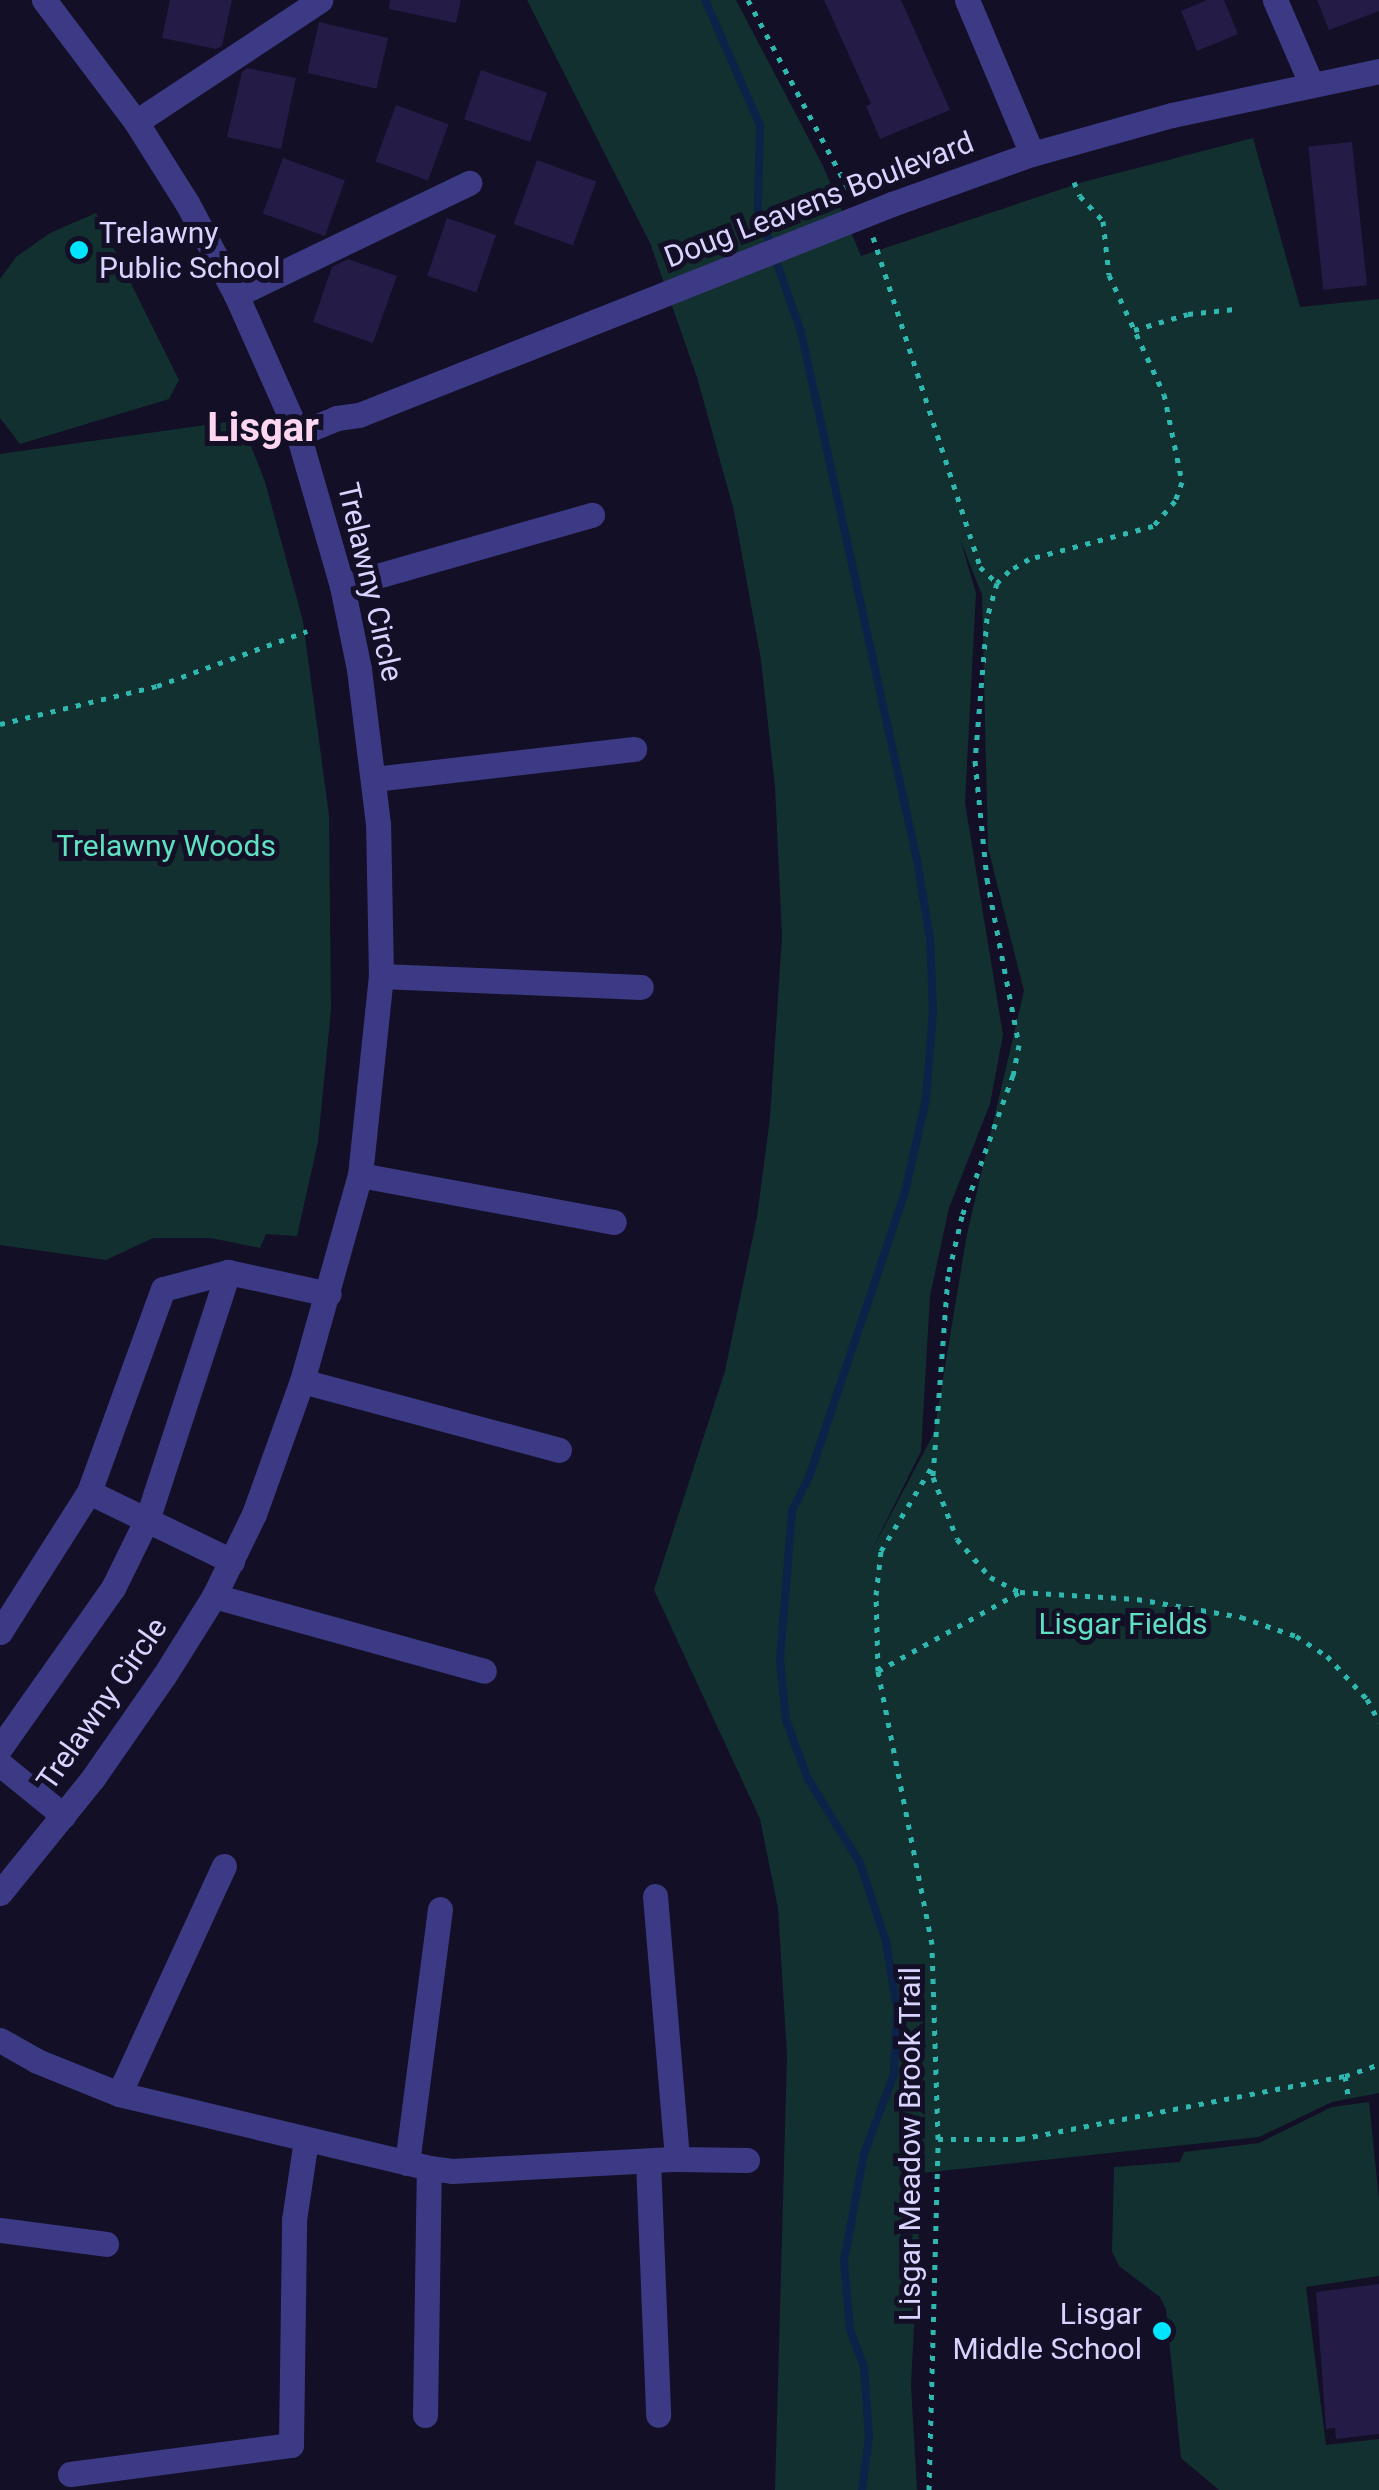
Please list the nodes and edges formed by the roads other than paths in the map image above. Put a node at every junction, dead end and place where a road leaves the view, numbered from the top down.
1 (44, 0) edge
2 (320, 0) edge
3 (967, 0) edge
4 (1275, 0) edge
5 (1379, 71) edge
6 (1311, 83) junction
7 (136, 122) junction
8 (1032, 154) junction
9 (468, 182) dead end
10 (236, 295) junction
11 (298, 434) junction
12 (592, 515) dead end
13 (342, 586) junction
14 (634, 749) dead end
15 (374, 779) junction
16 (381, 976) junction
17 (641, 988) dead end
18 (360, 1174) junction
19 (614, 1222) dead end
20 (228, 1272) junction
21 (329, 1294) junction
22 (302, 1381) junction
23 (560, 1450) dead end
24 (90, 1492) junction
25 (148, 1516) junction
26 (232, 1562) junction
27 (214, 1596) junction
28 (0, 1632) edge
29 (484, 1671) dead end
30 (0, 1748) edge
31 (0, 1764) edge
32 (64, 1816) junction
33 (224, 1866) dead end
34 (0, 1892) edge
35 (654, 1896) dead end
36 (440, 1909) dead end
37 (0, 2040) edge
38 (119, 2094) junction
39 (306, 2140) junction
40 (678, 2159) junction
41 (747, 2160) dead end
42 (648, 2161) junction
43 (418, 2166) junction
44 (0, 2230) edge
45 (106, 2244) dead end
46 (425, 2414) dead end
47 (658, 2415) dead end
48 (70, 2474) dead end

1 - 7 street, Trelawny Circle
2 - 7 street
3 - 8 street
4 - 6 street
5 - 6 street, Doug Leavens Boulevard
6 - 8 street, Doug Leavens Boulevard
7 - 10 street, Trelawny Circle
8 - 11 street, Doug Leavens Boulevard
9 - 10 street
10 - 11 street, Trelawny Circle
11 - 13 street, Trelawny Circle
12 - 13 street
13 - 15 street, Trelawny Circle
14 - 15 street
15 - 16 street, Trelawny Circle
16 - 17 street
16 - 18 street, Trelawny Circle
18 - 19 street
18 - 21 street, Trelawny Circle
20 - 21 street
20 - 24 street
20 - 25 street
21 - 22 street, Trelawny Circle
22 - 23 street
22 - 26 street, Trelawny Circle
24 - 25 street
24 - 28 street
25 - 26 street
25 - 30 street
26 - 27 street, Trelawny Circle
27 - 29 street
27 - 32 street, Trelawny Circle
31 - 32 street
32 - 34 street, Trelawny Circle
33 - 38 street
35 - 40 street
36 - 43 street
37 - 38 street
38 - 39 street
39 - 43 street
39 - 48 street
40 - 41 street
40 - 42 street
42 - 43 street
42 - 47 street
43 - 46 street
44 - 45 street

